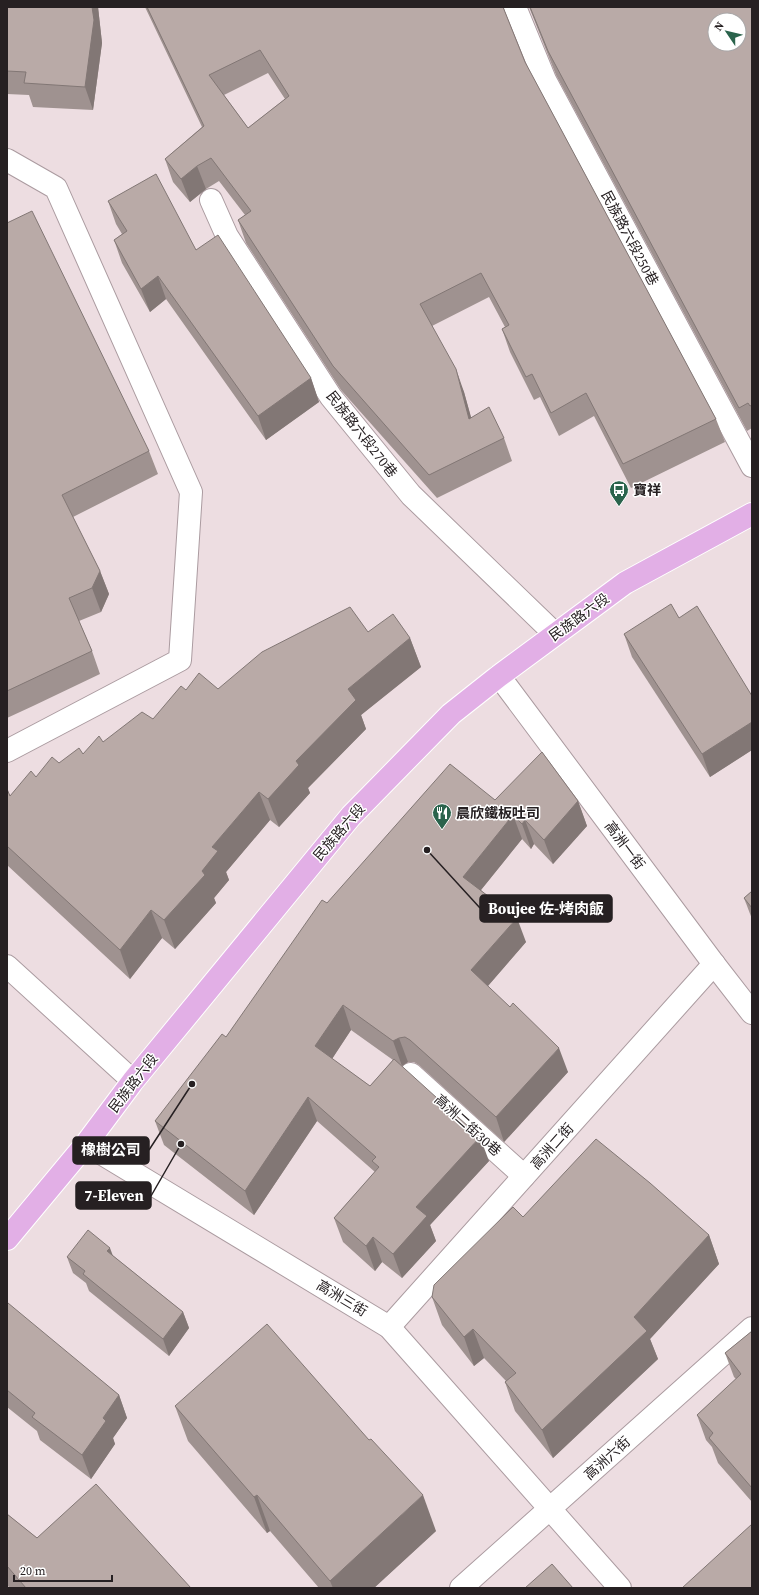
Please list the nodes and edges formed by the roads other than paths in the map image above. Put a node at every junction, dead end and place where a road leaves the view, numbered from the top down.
1 (516, 7) edge
2 (7, 160) edge
3 (212, 200) dead end
4 (752, 466) edge
5 (752, 514) edge
6 (555, 634) junction
7 (499, 676) junction
8 (7, 750) edge
9 (714, 964) junction
10 (7, 966) edge
11 (752, 1013) edge
12 (411, 1074) edge
13 (134, 1081) junction
14 (86, 1144) junction
15 (524, 1176) junction
16 (7, 1239) edge
17 (389, 1327) junction
18 (752, 1328) edge
19 (550, 1508) junction
20 (461, 1588) edge
21 (620, 1588) edge

1 - 4 street, 民族路六段250巷
2 - 8 street
3 - 6 street, 民族路六段270巷
5 - 6 main road, 民族路六段
6 - 7 main road, 民族路六段
7 - 9 street, 高洲一街
7 - 13 main road, 民族路六段
9 - 11 street, 高洲一街
9 - 15 street, 高洲二街
10 - 13 street
12 - 15 street, 高洲二街30巷
13 - 14 main road, 民族路六段
14 - 16 main road, 民族路六段
14 - 17 street, 高洲三街
15 - 17 street, 高洲二街
17 - 19 street, 高洲三街
18 - 19 street, 高洲六街
19 - 20 street, 高洲六街
19 - 21 street, 高洲三街

